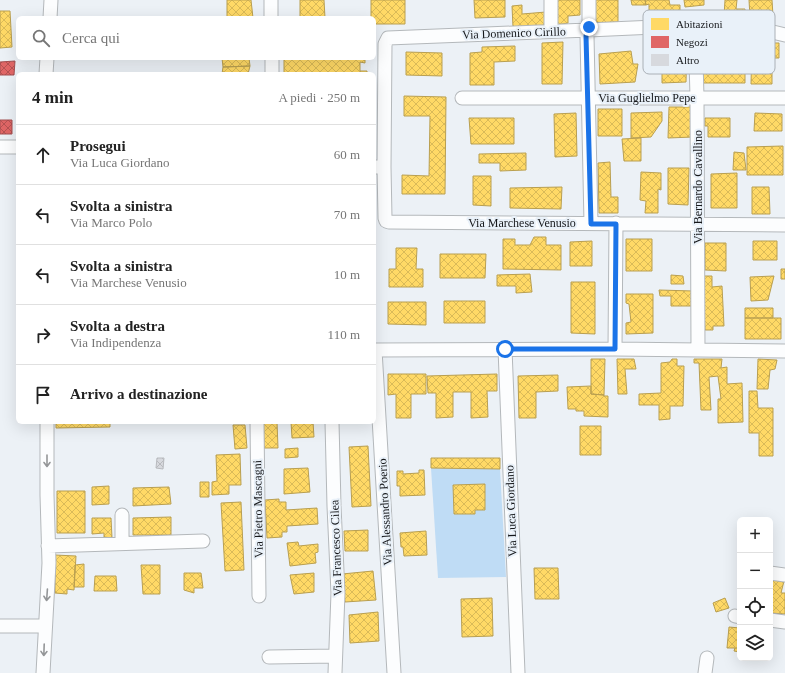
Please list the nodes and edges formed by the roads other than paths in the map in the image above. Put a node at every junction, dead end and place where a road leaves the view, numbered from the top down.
1 (51, 0) edge
2 (271, 0) edge
3 (551, 0) edge
4 (589, 0) edge
5 (50, 16) edge
6 (271, 16) edge
7 (643, 27) edge
8 (551, 30) dead end
9 (588, 30) junction
10 (775, 33) edge
11 (785, 35) edge
12 (47, 60) edge
13 (272, 60) edge
14 (46, 72) edge
15 (272, 72) edge
16 (696, 74) edge
17 (462, 98) dead end
18 (588, 98) junction
19 (697, 98) junction
20 (785, 98) edge
21 (0, 147) edge
22 (16, 147) edge
23 (379, 167) edge
24 (591, 224) junction
25 (616, 224) junction
26 (698, 224) junction
27 (785, 225) edge
28 (505, 349) junction
29 (615, 349) junction
30 (376, 350) edge
31 (698, 350) junction
32 (785, 351) edge
33 (376, 367) edge
34 (47, 424) edge
35 (257, 424) edge
36 (332, 424) edge
37 (122, 515) dead end
38 (203, 541) dead end
39 (122, 543) junction
40 (48, 546) junction
41 (773, 573) edge
42 (785, 575) edge
43 (259, 596) dead end
44 (773, 620) edge
45 (785, 622) edge
46 (0, 626) edge
47 (45, 626) junction
48 (335, 656) junction
49 (269, 657) dead end
50 (707, 658) dead end
51 (43, 673) edge
52 (335, 673) edge
53 (394, 673) edge
54 (518, 673) edge
55 (705, 673) edge

1 - 5 street
2 - 6 street
3 - 8 street
4 - 9 street
7 - 9 street, Via Domenico Cirillo
9 - 18 street
9 - 23 street, Via Domenico Cirillo
10 - 11 street, Via Domenico Cirillo
12 - 14 street
13 - 15 street
16 - 19 street, Via Bernardo Cavallino
17 - 18 street, Via Guglielmo Pepe
18 - 19 street, Via Guglielmo Pepe
18 - 24 street
19 - 20 street, Via Guglielmo Pepe
19 - 26 street, Via Bernardo Cavallino
21 - 22 street
23 - 24 street, Via Marchese Venusio
24 - 25 street, Via Marchese Venusio
25 - 26 street, Via Marchese Venusio
25 - 29 street
26 - 27 street, Via Marchese Venusio
26 - 31 street, Via Bernardo Cavallino
28 - 29 street
28 - 30 street
28 - 54 street, Via Luca Giordano
29 - 31 street
31 - 32 street
33 - 53 street, Via Alessandro Poerio
34 -> 40 street
35 - 43 street, Via Pietro Mascagni
36 - 48 street, Via Francesco Cilea
37 - 39 street
38 - 39 street
39 - 40 street
40 -> 47 street
41 - 42 street
44 - 45 street
46 - 47 street
47 -> 51 street
48 - 49 street
48 - 52 street, Via Francesco Cilea
50 - 55 street

